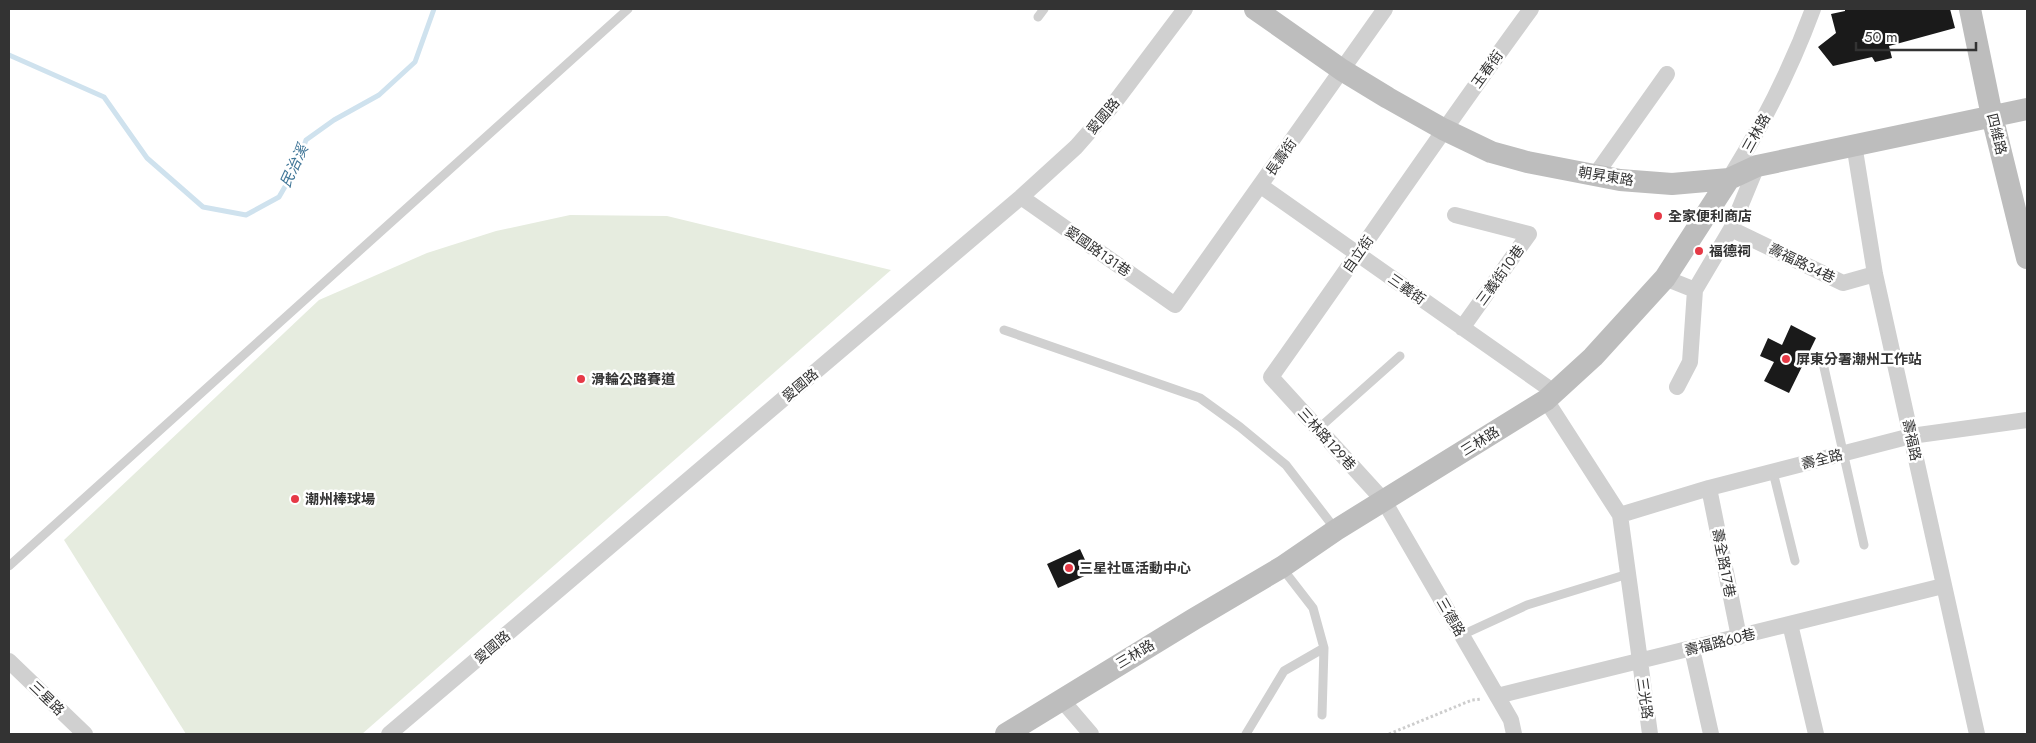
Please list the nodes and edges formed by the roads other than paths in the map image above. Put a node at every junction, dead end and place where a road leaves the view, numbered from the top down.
1 (628, 9) edge
2 (1044, 9) edge
3 (1185, 9) edge
4 (1255, 9) edge
5 (1385, 9) edge
6 (1531, 9) edge
7 (1813, 9) edge
8 (1970, 9) edge
9 (1038, 17) dead end
10 (1342, 70) junction
11 (1667, 74) dead end
12 (2027, 109) edge
13 (1992, 116) junction
14 (1442, 129) junction
15 (1854, 144) junction
16 (1757, 166) junction
17 (1596, 174) junction
18 (1729, 179) junction
19 (1261, 186) junction
20 (1021, 197) junction
21 (1455, 216) dead end
22 (1731, 229) junction
23 (1358, 255) junction
24 (2027, 258) edge
25 (1875, 274) junction
26 (1665, 278) junction
27 (1695, 290) junction
28 (1175, 305) joint
29 (1462, 328) junction
30 (1004, 330) dead end
31 (1400, 356) dead end
32 (1822, 363) dead end
33 (1271, 377) joint
34 (1677, 388) dead end
35 (1550, 396) junction
36 (2027, 420) edge
37 (1318, 428) junction
38 (1911, 436) junction
39 (1844, 454) junction
40 (1773, 472) junction
41 (1709, 488) junction
42 (1384, 501) junction
43 (1620, 515) junction
44 (1336, 530) junction
45 (1864, 545) dead end
46 (1795, 561) dead end
47 (9, 566) edge
48 (1282, 568) junction
49 (1628, 574) junction
50 (1943, 586) junction
51 (1790, 624) junction
52 (1462, 635) junction
53 (1739, 637) junction
54 (1324, 648) junction
55 (1692, 648) junction
56 (9, 661) edge
57 (1640, 661) junction
58 (1497, 696) junction
59 (1061, 699) junction
60 (1322, 715) dead end
61 (85, 734) edge
62 (389, 734) edge
63 (1006, 734) edge
64 (1091, 734) edge
65 (1246, 734) edge
66 (1514, 734) edge
67 (1650, 734) edge
68 (1711, 734) edge
69 (1816, 734) edge
70 (1977, 734) edge

1 - 47 lane
2 - 9 lane
3 - 20 street, 愛國路
4 - 10 main road, 朝昇東路
5 - 10 street, 長壽街
6 - 14 street, 玉春街
7 - 18 street, 三林路
8 - 13 main road, 四維路
10 - 14 main road, 朝昇東路
10 - 19 street, 長壽街
11 - 17 street
12 - 13 main road, 朝昇東路
13 - 15 main road, 朝昇東路
13 - 24 main road, 四維路
14 - 17 main road, 朝昇東路
14 - 23 street, 自立街
15 - 16 main road, 朝昇東路
15 - 25 street, 壽福路
16 - 18 main road, 朝昇東路
16 - 22 street
17 - 18 main road, 朝昇東路
18 - 26 main road, 三林路
19 - 23 street, 三義街
19 - 28 street, 長壽街
20 - 28 street, 愛國路131巷
20 - 62 street, 愛國路
21 - 29 street, 三義街10巷
22 - 25 street, 壽福路34巷
22 - 27 street
23 - 29 street, 三義街
23 - 33 street, 自立街
25 - 38 street, 壽福路
26 - 27 street
26 - 35 main road, 三林路
27 - 34 street
29 - 35 street, 三義街
30 - 44 lane
31 - 37 lane
32 - 39 lane
33 - 37 street, 三林路129巷
35 - 42 main road, 三林路
35 - 43 street
36 - 38 street, 壽全路
37 - 42 street, 三林路129巷
38 - 39 street, 壽全路
38 - 50 street, 壽福路
39 - 40 street, 壽全路
39 - 45 lane
40 - 41 street, 壽全路
40 - 46 lane
41 - 43 street, 壽全路
41 - 53 street, 壽全路17巷
42 - 44 main road, 三林路
42 - 52 street, 三德路
43 - 49 street
44 - 48 main road, 三林路
48 - 54 lane
48 - 59 main road, 三林路
49 - 52 lane
49 - 57 street
50 - 51 street, 壽福路60巷
50 - 70 street, 壽福路
51 - 53 street, 壽福路60巷
51 - 69 street
52 - 58 street, 三德路
53 - 55 street, 壽福路60巷
54 - 60 lane
54 - 65 lane
55 - 57 street, 壽福路60巷
55 - 68 street
56 - 61 street, 三星路
57 - 58 street, 壽福路60巷
57 - 67 street, 三光路
58 - 66 street, 三德路
59 - 63 main road, 三林路
59 - 64 street

